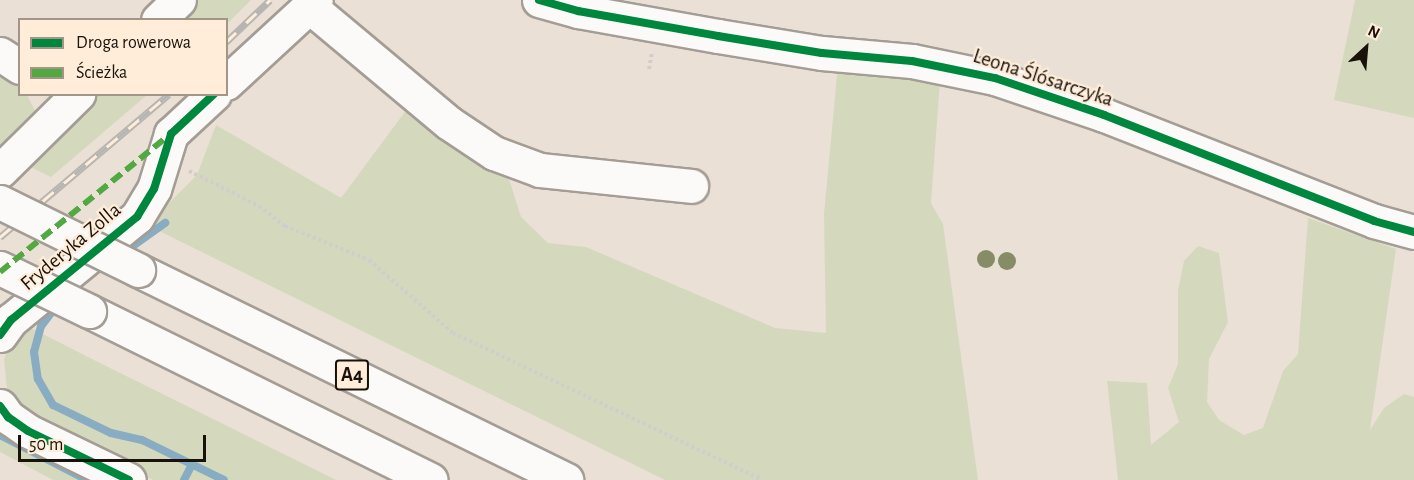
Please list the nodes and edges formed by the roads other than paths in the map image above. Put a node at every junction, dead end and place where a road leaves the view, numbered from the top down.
1 (179, 0) edge
2 (539, 0) edge
3 (313, 3) edge
4 (160, 18) edge
5 (0, 54) edge
6 (18, 66) edge
7 (228, 81) edge
8 (71, 96) edge
9 (213, 96) edge
10 (214, 96) edge
11 (0, 171) edge
12 (691, 186) dead end
13 (150, 199) junction
14 (0, 202) edge
15 (1414, 232) edge
16 (0, 268) edge
17 (0, 335) edge
18 (0, 406) edge
19 (129, 480) edge
20 (431, 480) edge
21 (566, 480) edge

1 - 4 main road
2 - 15 main road, Leona Ślósarczyka
3 - 7 main road
3 - 12 main road
5 - 6 main road
8 - 11 main road
9 - 13 main road, Fryderyka Zolla
10 - 13 main road
13 - 17 main road, Fryderyka Zolla
14 - 21 main road, A4, bridge
16 - 20 main road, bridge
18 - 19 main road

